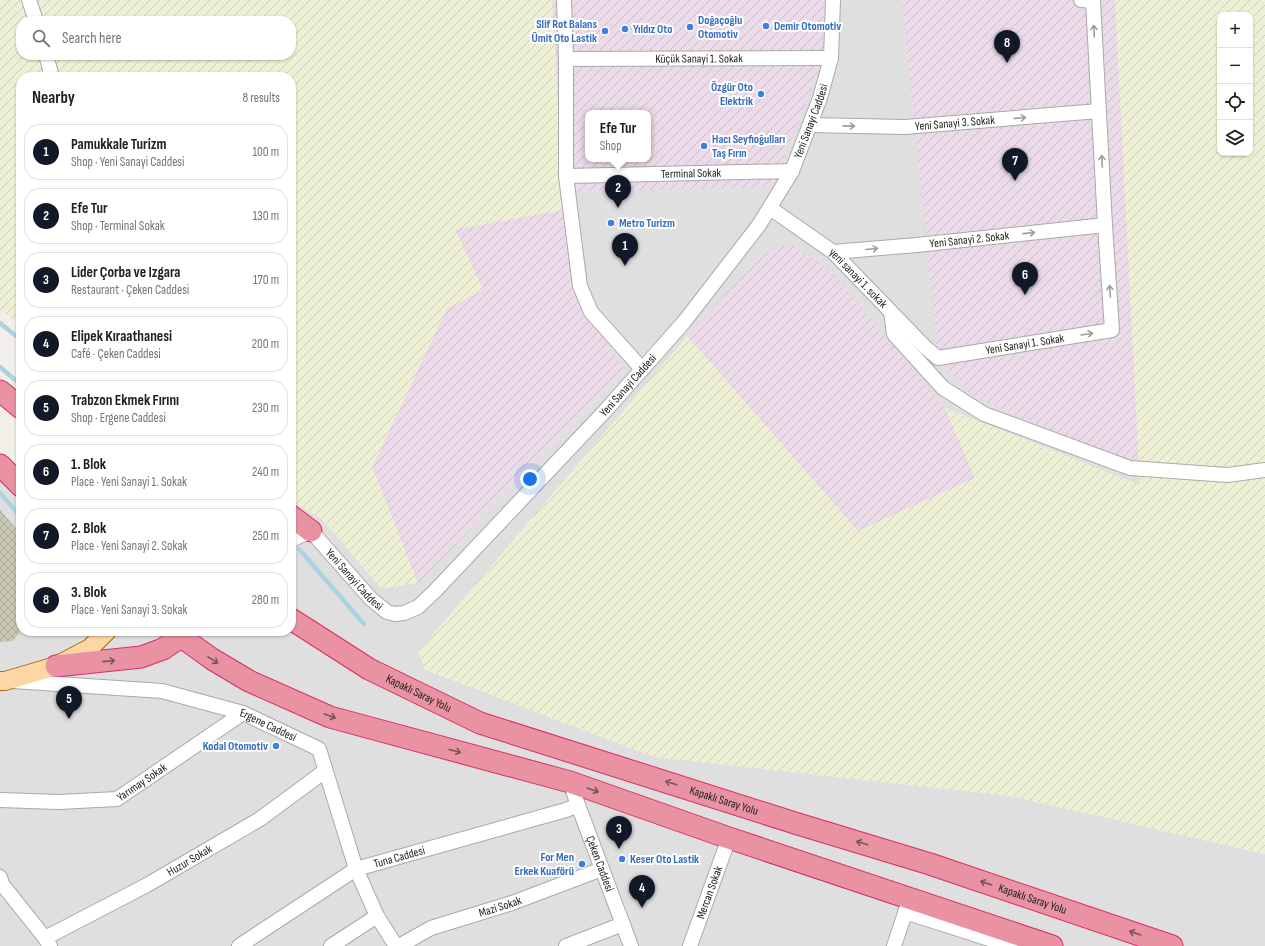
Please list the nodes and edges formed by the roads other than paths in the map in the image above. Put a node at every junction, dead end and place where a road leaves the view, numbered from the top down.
1 (29, 0) edge
2 (564, 0) edge
3 (833, 0) edge
4 (1081, 0) edge
5 (34, 16) edge
6 (831, 58) junction
7 (566, 59) junction
8 (47, 60) edge
9 (51, 72) edge
10 (1099, 111) junction
11 (810, 125) junction
12 (792, 171) junction
13 (566, 176) junction
14 (770, 208) junction
15 (1105, 225) junction
16 (833, 252) junction
17 (892, 312) junction
18 (938, 358) joint
19 (642, 369) junction
20 (0, 391) edge
21 (16, 404) edge
22 (0, 465) edge
23 (1265, 470) edge
24 (16, 481) edge
25 (296, 520) edge
26 (311, 531) junction
27 (296, 538) edge
28 (296, 622) edge
29 (102, 636) edge
30 (178, 636) edge
31 (185, 636) edge
32 (56, 666) junction
33 (2, 681) edge
34 (242, 713) junction
35 (325, 771) junction
36 (570, 782) junction
37 (0, 800) edge
38 (578, 805) junction
39 (729, 838) junction
40 (356, 869) junction
41 (602, 870) junction
42 (1, 882) edge
43 (907, 906) junction
44 (377, 916) junction
45 (623, 924) junction
46 (48, 942) edge
47 (239, 946) edge
48 (330, 946) edge
49 (397, 946) edge
50 (566, 946) edge
51 (631, 946) edge
52 (690, 946) edge
53 (894, 946) edge
54 (1011, 946) edge
55 (1052, 946) edge
56 (1172, 946) edge

1 - 5 street
2 - 7 street
3 - 6 street, Yeni Sanayi Caddesi
10 -> 4 street
6 - 7 street, Küçük Sanayi 1. Sokak
6 - 11 street, Yeni Sanayi Caddesi
7 - 13 street
8 - 9 street
11 -> 10 street, Yeni Sanayi 3. Sokak
15 -> 10 street
11 - 12 street, Yeni Sanayi Caddesi
12 - 13 street, Terminal Sokak
12 - 14 street, Yeni Sanayi Caddesi
13 - 19 street
14 - 16 street, yeni sanayi 1. sokak
14 - 19 street, Yeni Sanayi Caddesi
16 -> 15 street, Yeni Sanayi 2. Sokak
18 -> 15 street, Yeni Sanayi 1. Sokak
16 - 17 street, yeni sanayi 1. sokak
17 - 18 street, yeni sanayi 1. sokak
17 - 23 street
19 - 26 street, Yeni Sanayi Caddesi
20 - 21 highway
22 - 24 highway
25 - 26 highway
26 - 27 street
56 -> 28 highway, Kapaklı Saray Yolu
29 - 32 main road
32 -> 30 highway
31 -> 36 highway
32 - 33 main road
33 - 34 street, Ergene Caddesi
34 - 35 street, Ergene Caddesi
34 - 37 street, Yarımay Sokak
35 - 40 street, Ergene Caddesi
35 - 46 street, Huzur Sokak
36 - 38 street, Çeken Caddesi
36 -> 39 highway
38 - 40 street, Tuna Caddesi
38 - 41 street, Çeken Caddesi
39 - 43 highway
39 - 52 street, Mercan Sokak
40 - 44 street, Ergene Caddesi
40 - 47 street, Tuna Caddesi
41 - 45 street, Çeken Caddesi
41 - 49 street, Mazi Sokak
42 - 46 street
43 - 53 street
43 - 54 street
43 - 55 highway
44 - 48 street
44 - 49 street, Ergene Caddesi
45 - 50 street
45 - 51 street, Çeken Caddesi

